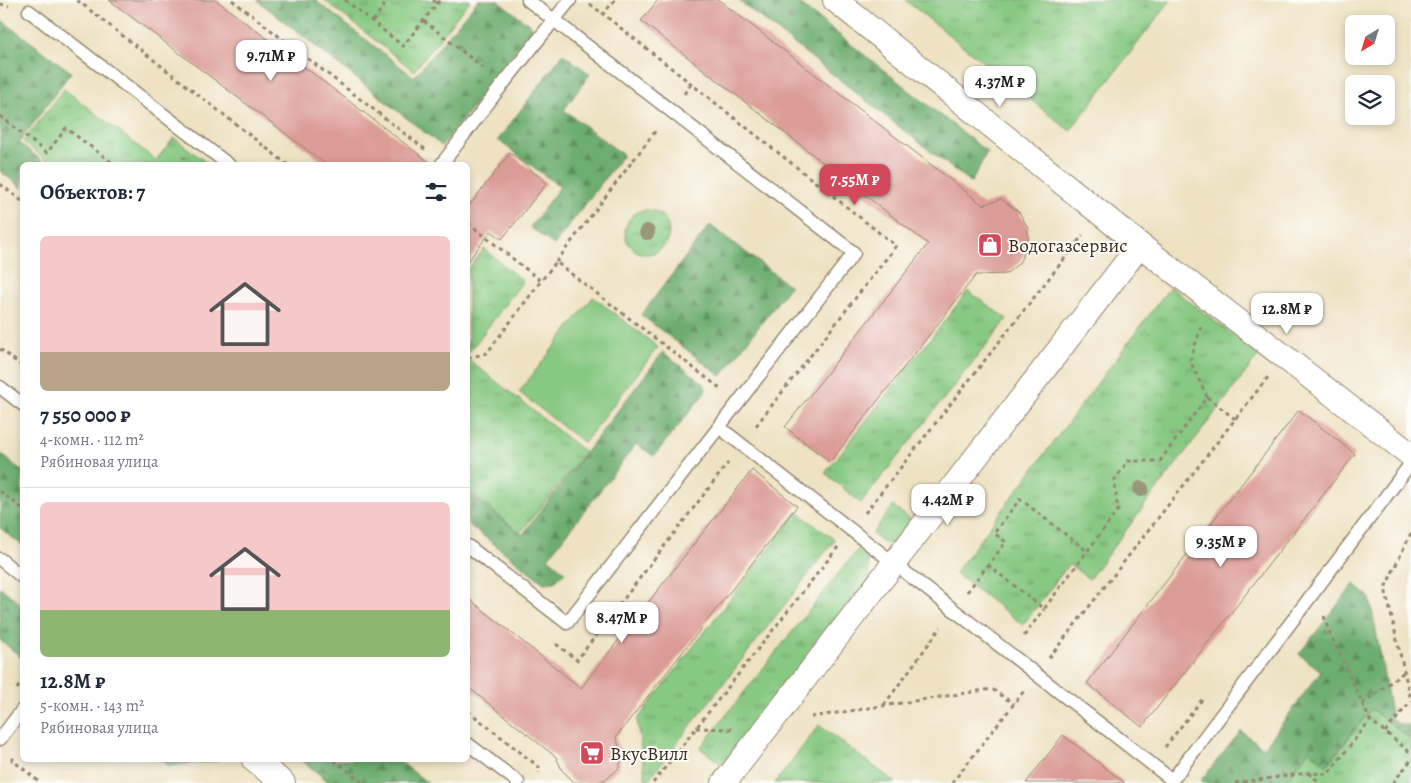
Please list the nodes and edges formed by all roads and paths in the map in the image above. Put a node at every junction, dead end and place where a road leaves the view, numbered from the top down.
1 (77, 0) edge
2 (232, 0) edge
3 (346, 0) edge
4 (388, 0) edge
5 (433, 0) edge
6 (528, 0) edge
7 (570, 0) edge
8 (585, 0) edge
9 (835, 0) edge
10 (438, 2) edge
11 (29, 11) dead end
12 (604, 14) dead end
13 (424, 20) junction
14 (554, 20) junction
15 (372, 21) junction
16 (491, 74) dead end
17 (691, 84) dead end
18 (671, 111) junction
19 (0, 116) edge
20 (111, 162) edge
21 (225, 162) edge
22 (284, 162) edge
23 (439, 162) edge
24 (444, 162) edge
25 (0, 184) edge
26 (20, 199) edge
27 (470, 225) edge
28 (1084, 235) dead end
29 (1140, 245) junction
30 (556, 262) junction
31 (541, 281) junction
32 (1201, 326) dead end
33 (0, 349) edge
34 (470, 357) edge
35 (1284, 357) junction
36 (20, 364) edge
37 (0, 387) edge
38 (719, 388) dead end
39 (1207, 397) junction
40 (20, 402) edge
41 (1236, 419) junction
42 (719, 428) junction
43 (1411, 455) edge
44 (730, 459) dead end
45 (1411, 463) edge
46 (0, 491) edge
47 (20, 506) edge
48 (851, 531) junction
49 (1411, 533) edge
50 (470, 548) edge
51 (1087, 551) junction
52 (0, 559) edge
53 (893, 564) junction
54 (988, 565) junction
55 (20, 575) edge
56 (1316, 590) junction
57 (1044, 609) junction
58 (954, 610) junction
59 (553, 642) dead end
60 (1019, 642) dead end
61 (1404, 672) junction
62 (1037, 674) junction
63 (1411, 701) edge
64 (1014, 704) junction
65 (1362, 704) junction
66 (884, 706) junction
67 (20, 713) edge
68 (1370, 720) junction
69 (770, 723) junction
70 (1385, 732) junction
71 (0, 739) edge
72 (470, 746) edge
73 (1411, 753) edge
74 (18, 754) dead end
75 (1411, 760) edge
76 (257, 762) edge
77 (337, 762) edge
78 (1308, 773) junction
79 (1171, 781) edge
80 (41, 783) edge
81 (283, 783) edge
82 (363, 783) edge
83 (517, 783) edge
84 (653, 783) edge
85 (724, 783) edge
86 (952, 783) edge
87 (1235, 783) edge
88 (1321, 783) edge
89 (1393, 783) edge

1 - 22 path
2 - 23 path
3 - 15 path
4 - 15 path
5 - 10 path
6 - 14 lane
7 - 14 lane
8 - 12 path
9 - 29 street
10 - 13 path
11 - 21 lane
13 - 15 path
13 - 16 path
14 - 18 lane
14 - 24 lane
17 - 18 path
18 - 30 path
18 - 42 lane
19 - 20 path
25 - 26 path
27 - 31 path
28 - 48 path
29 - 35 street
29 - 53 street
30 - 31 path
30 - 38 path
31 - 34 path
32 - 39 path
33 - 36 path
35 - 41 path
35 - 43 street
37 - 40 lane
39 - 41 path
39 - 51 path
41 - 62 path
42 - 48 lane
42 - 50 lane
44 - 59 path
45 - 56 lane
46 - 47 path
48 - 53 lane
48 - 84 path
49 - 61 path
51 - 54 path
51 - 57 path
52 - 55 lane
53 - 58 lane
53 - 69 street
54 - 57 path
54 - 58 path
56 - 65 path
56 - 79 lane
57 - 60 path
58 - 62 lane
58 - 66 path
61 - 63 path
61 - 65 path
62 - 64 path
62 - 79 lane
63 - 70 path
64 - 66 path
64 - 86 path
65 - 68 path
66 - 69 path
67 - 71 lane
68 - 70 path
68 - 78 path
69 - 85 street
70 - 73 path
72 - 83 lane
74 - 80 path
75 - 89 path
76 - 81 street
77 - 82 path
78 - 87 path
78 - 88 path

